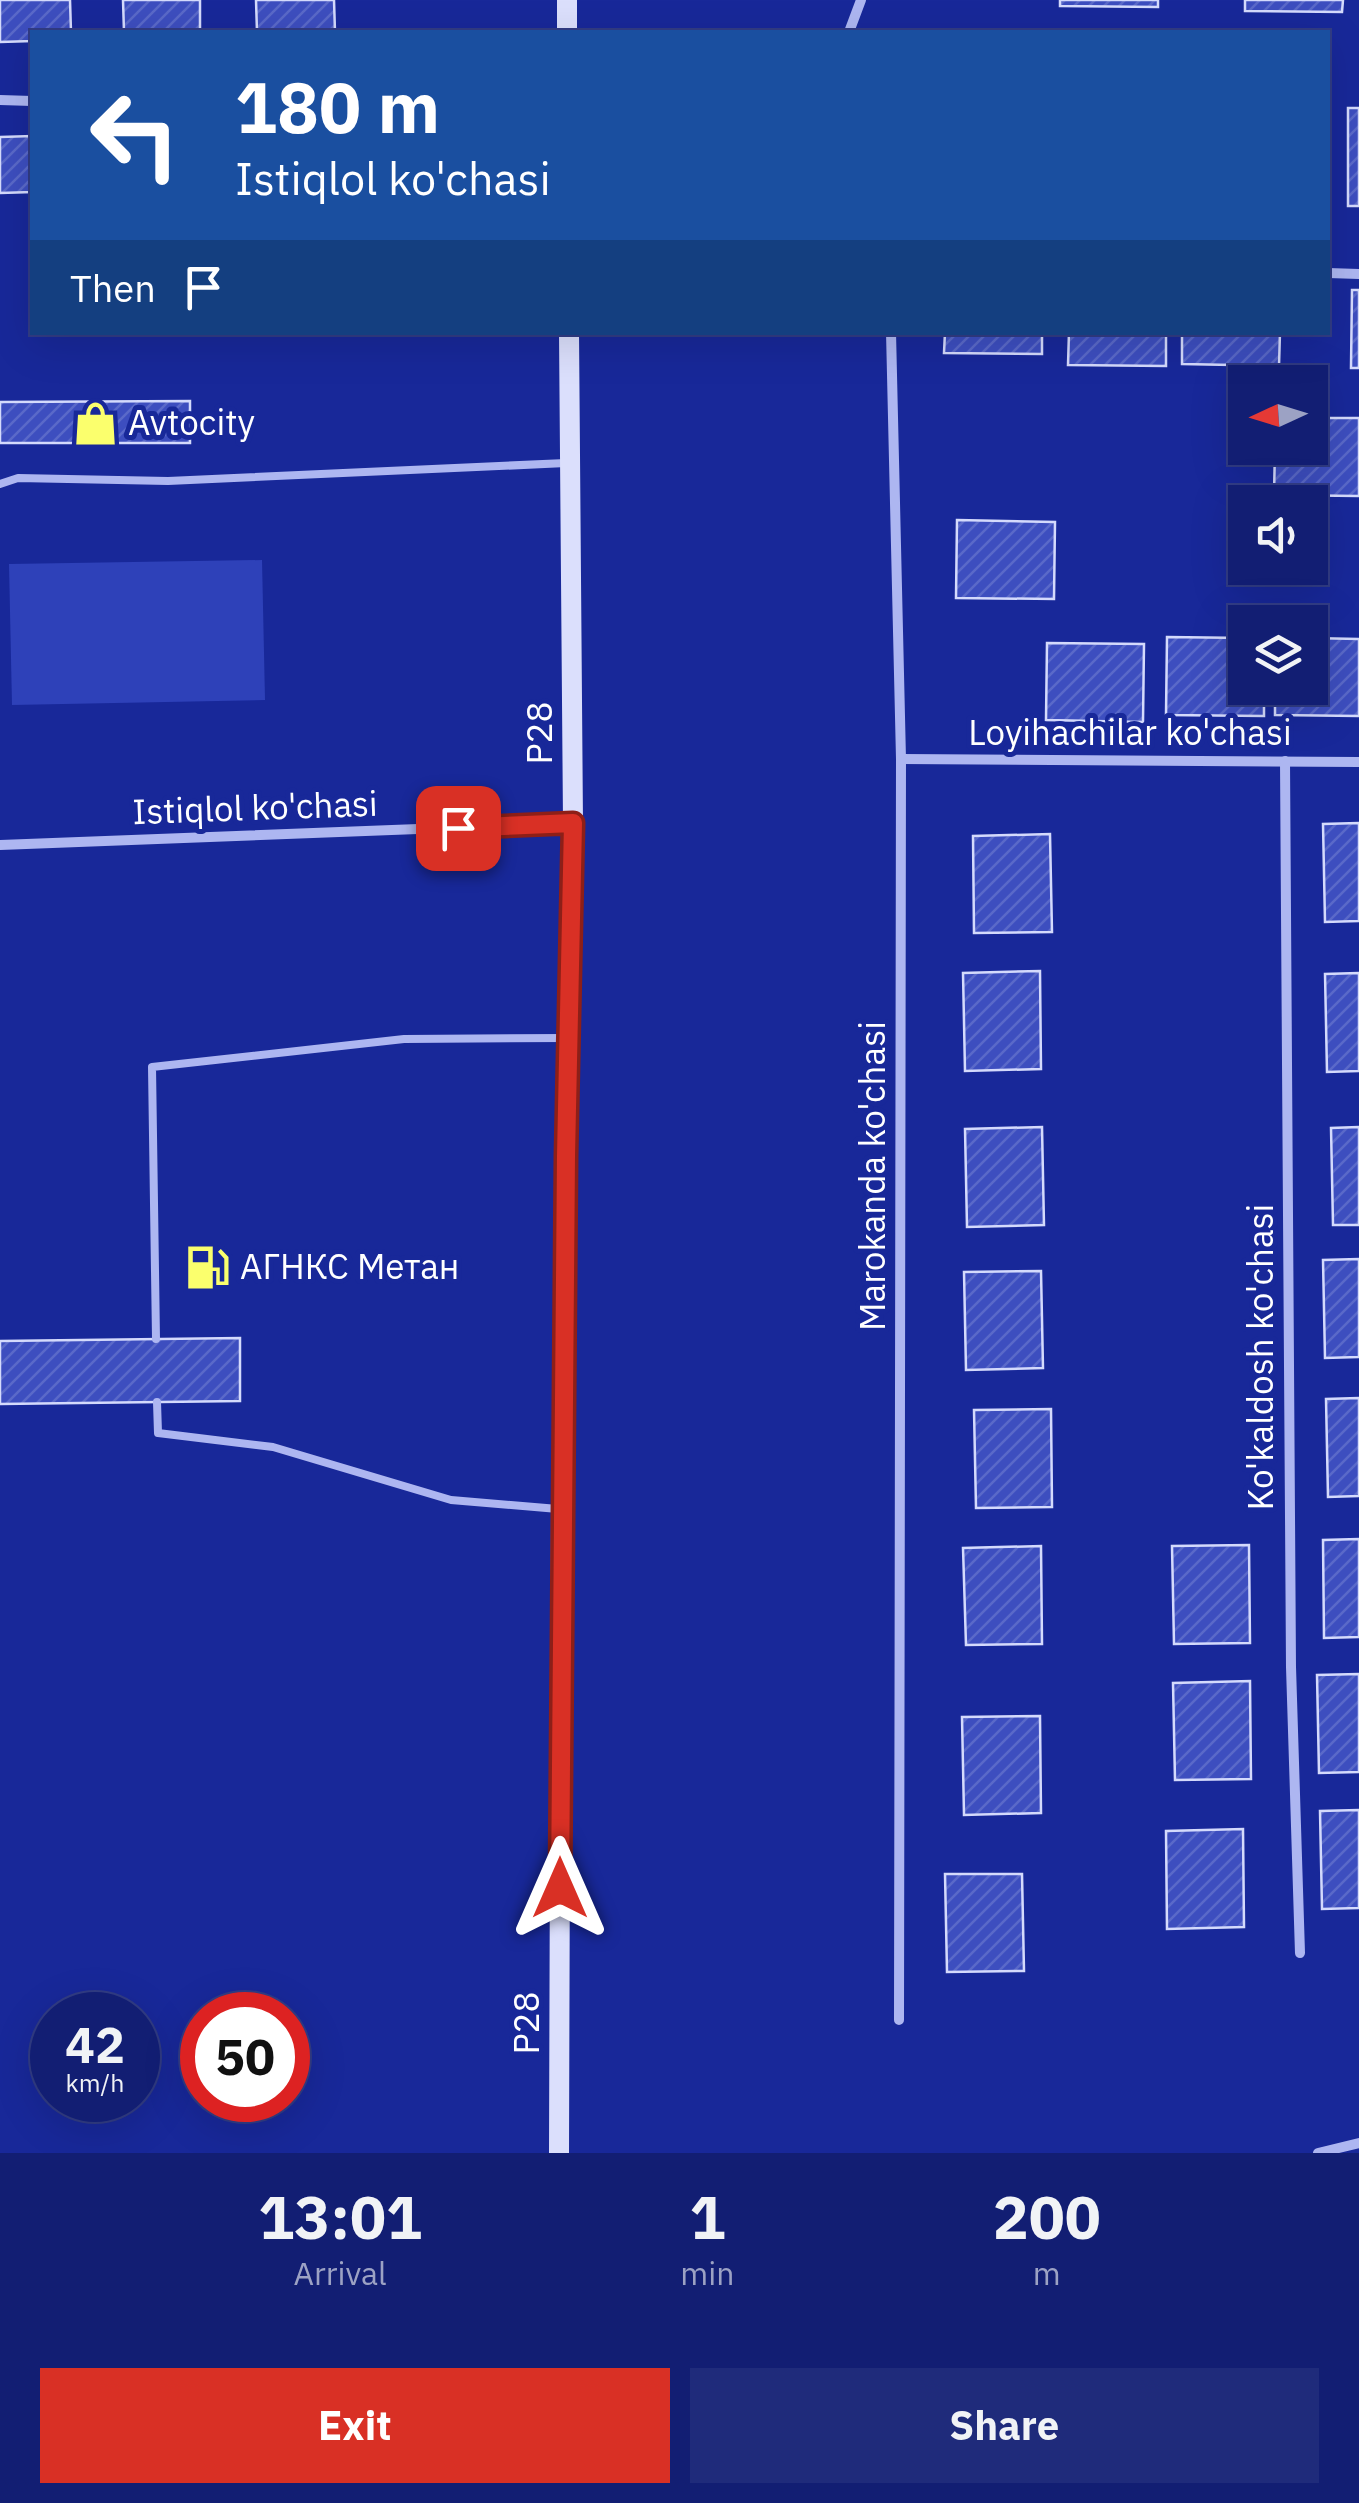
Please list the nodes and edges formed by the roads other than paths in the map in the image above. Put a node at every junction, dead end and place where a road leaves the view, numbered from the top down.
1 (567, 0) edge
2 (861, 0) edge
3 (567, 30) edge
4 (850, 30) edge
5 (0, 100) edge
6 (30, 101) edge
7 (1330, 273) edge
8 (1359, 274) edge
9 (569, 335) edge
10 (892, 335) edge
11 (570, 463) junction
12 (0, 484) edge
13 (901, 759) junction
14 (1285, 761) junction
15 (1359, 762) edge
16 (573, 823) junction
17 (0, 844) edge
18 (567, 1038) junction
19 (156, 1339) dead end
20 (158, 1402) dead end
21 (562, 1510) junction
22 (1300, 1953) dead end
23 (899, 2020) dead end
24 (1359, 2143) edge
25 (559, 2153) edge
26 (1318, 2153) edge

1 - 3 main road
2 - 4 street
5 - 6 street
7 - 8 street
9 - 11 main road, Р28
10 - 13 street, Marokanda ko'chasi
11 - 12 lane
11 - 16 main road, Р28
13 - 14 street, Loyihachilar ko'chasi
13 - 23 street, Marokanda ko'chasi
14 - 15 street, Loyihachilar ko'chasi
14 - 22 street, Ko'kaldosh ko'chasi
16 - 17 street, Istiqlol ko'chasi
16 - 18 main road, Р28
18 - 19 lane
18 - 21 main road, Р28
20 - 21 lane
21 - 25 main road, Р28
24 - 26 street

